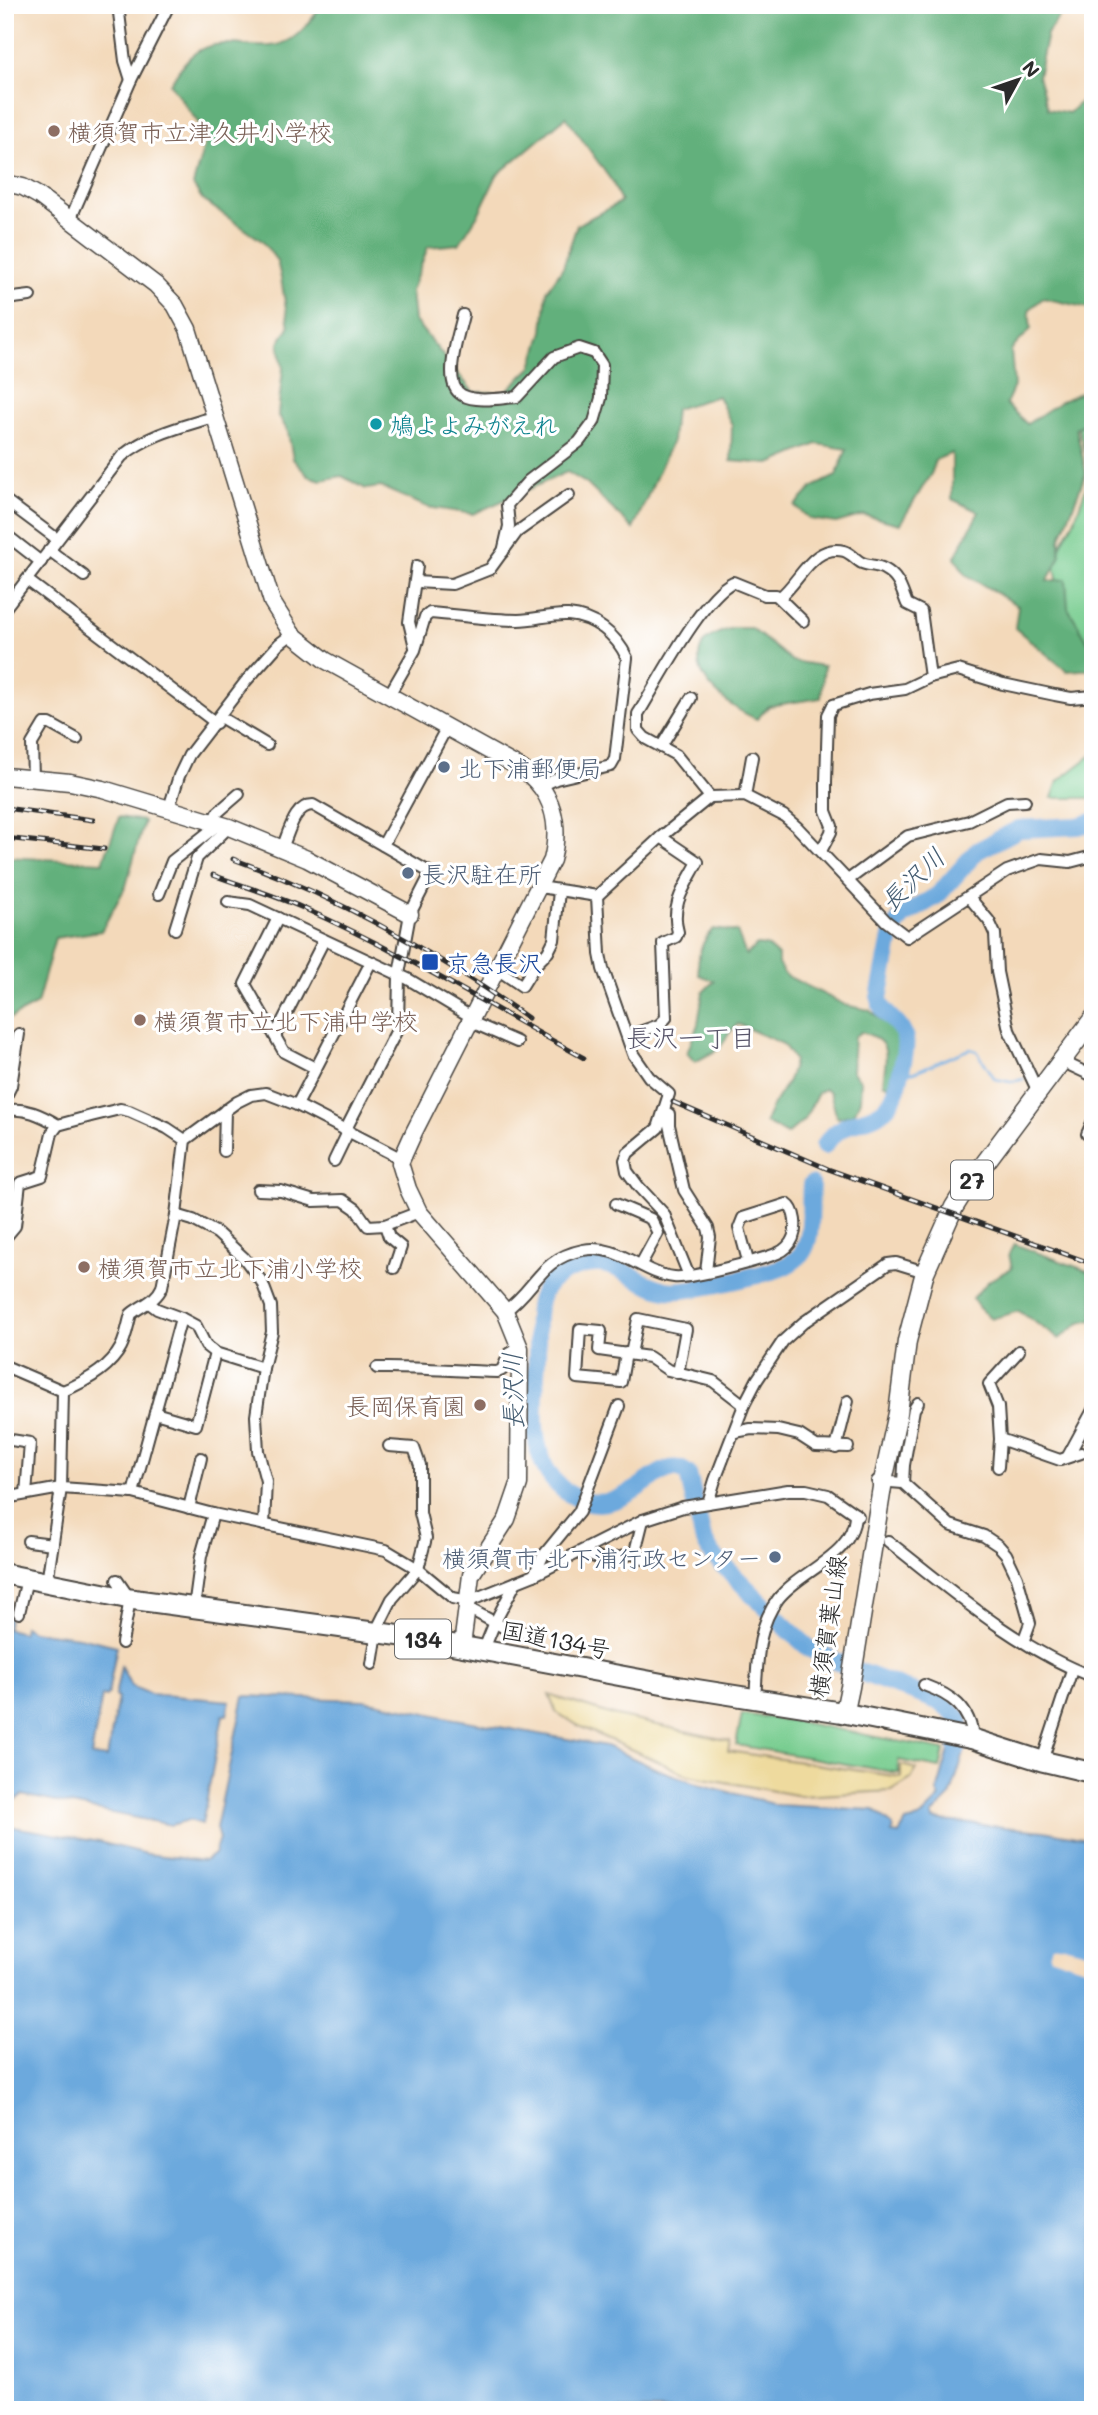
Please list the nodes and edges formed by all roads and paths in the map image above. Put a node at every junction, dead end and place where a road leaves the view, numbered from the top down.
1 (118, 5) edge
2 (171, 6) edge
3 (131, 80) junction
4 (5, 183) edge
5 (70, 220) junction
6 (30, 296) dead end
7 (5, 299) edge
8 (463, 315) dead end
9 (213, 417) junction
10 (569, 495) dead end
11 (5, 500) edge
12 (5, 534) edge
13 (57, 539) junction
14 (49, 550) junction
15 (503, 552) junction
16 (41, 562) junction
17 (417, 566) dead end
18 (84, 576) dead end
19 (27, 580) junction
20 (415, 582) junction
21 (780, 597) junction
22 (5, 608) edge
23 (803, 621) dead end
24 (292, 634) junction
25 (415, 650) junction
26 (930, 677) junction
27 (389, 695) junction
28 (1093, 696) edge
29 (691, 698) dead end
30 (218, 720) junction
31 (447, 727) junction
32 (77, 739) dead end
33 (267, 745) dead end
34 (661, 747) junction
35 (752, 757) dead end
36 (5, 776) edge
37 (33, 777) junction
38 (541, 786) junction
39 (239, 793) dead end
40 (745, 796) junction
41 (709, 797) junction
42 (1025, 802) dead end
43 (169, 808) junction
44 (220, 824) junction
45 (661, 837) junction
46 (383, 845) junction
47 (282, 848) junction
48 (821, 851) junction
49 (1093, 856) edge
50 (848, 880) junction
51 (540, 887) junction
52 (559, 891) junction
53 (159, 894) dead end
54 (597, 896) junction
55 (969, 897) junction
56 (228, 902) dead end
57 (410, 914) junction
58 (278, 918) junction
59 (175, 929) dead end
60 (324, 940) junction
61 (371, 962) junction
62 (497, 969) junction
63 (399, 974) junction
64 (1093, 1019) edge
65 (472, 1020) junction
66 (19, 1034) dead end
67 (628, 1036) junction
68 (275, 1037) junction
69 (517, 1042) dead end
70 (1061, 1061) junction
71 (315, 1068) junction
72 (1090, 1071) edge
73 (1038, 1092) junction
74 (5, 1098) edge
75 (297, 1105) junction
76 (225, 1110) junction
77 (5, 1111) edge
78 (663, 1111) junction
79 (1093, 1121) edge
80 (58, 1125) junction
81 (347, 1132) junction
82 (1093, 1136) edge
83 (185, 1140) junction
84 (224, 1152) dead end
85 (402, 1159) junction
86 (334, 1161) dead end
87 (258, 1189) dead end
88 (616, 1204) dead end
89 (419, 1212) junction
90 (176, 1215) junction
91 (385, 1225) junction
92 (5, 1238) edge
93 (748, 1261) junction
94 (641, 1264) junction
95 (394, 1268) dead end
96 (706, 1272) junction
97 (925, 1272) junction
98 (688, 1276) junction
99 (149, 1303) junction
100 (505, 1311) junction
101 (181, 1318) junction
102 (520, 1348) junction
103 (1018, 1351) dead end
104 (215, 1353) junction
105 (628, 1354) junction
106 (5, 1366) edge
107 (263, 1368) junction
108 (377, 1368) dead end
109 (678, 1373) junction
110 (63, 1391) junction
111 (848, 1401) dead end
112 (918, 1403) dead end
113 (744, 1405) junction
114 (619, 1406) dead end
115 (1093, 1410) edge
116 (155, 1413) junction
117 (735, 1432) junction
118 (5, 1439) edge
119 (1000, 1439) junction
120 (388, 1446) dead end
121 (1081, 1453) dead end
122 (1068, 1455) junction
123 (201, 1458) dead end
124 (999, 1467) dead end
125 (879, 1481) junction
126 (903, 1483) junction
127 (61, 1488) junction
128 (133, 1493) junction
129 (26, 1494) junction
130 (5, 1498) edge
131 (703, 1504) junction
132 (189, 1507) junction
133 (214, 1514) junction
134 (642, 1520) junction
135 (264, 1525) junction
136 (28, 1541) dead end
137 (888, 1541) dead end
138 (53, 1544) junction
139 (582, 1552) junction
140 (418, 1569) junction
141 (5, 1574) edge
142 (534, 1575) junction
143 (27, 1579) junction
144 (117, 1580) dead end
145 (516, 1582) junction
146 (47, 1583) junction
147 (130, 1599) junction
148 (468, 1604) junction
149 (194, 1608) junction
150 (19, 1613) dead end
151 (495, 1622) junction
152 (377, 1632) junction
153 (535, 1636) dead end
154 (1023, 1642) junction
155 (122, 1643) dead end
156 (462, 1646) junction
157 (484, 1649) junction
158 (372, 1664) dead end
159 (1073, 1670) junction
160 (1093, 1677) edge
161 (924, 1685) dead end
162 (755, 1698) junction
163 (839, 1712) junction
164 (973, 1739) junction
165 (1042, 1762) junction
166 (1093, 1773) edge

1 - 3 street
2 - 3 street
3 - 5 street
4 - 5 street
5 - 9 street
6 - 7 street
8 - 15 street
9 - 13 street
9 - 24 street
10 - 15 street
11 - 13 street
12 - 16 street
13 - 14 street
14 - 16 street
14 - 18 street
15 - 20 street
16 - 19 street
17 - 20 street
19 - 22 street
19 - 30 street
20 - 25 street
21 - 23 street
21 - 26 street
21 - 34 street
24 - 27 street
24 - 30 street
25 - 27 street
25 - 38 street
26 - 28 street
26 - 48 street
27 - 31 street
29 - 34 street
30 - 33 street
30 - 43 street
31 - 38 street
31 - 46 street
32 - 37 street
34 - 41 street
35 - 40 street
36 - 37 street
37 - 43 street
38 - 51 street
39 - 44 street
40 - 41 street
40 - 48 street
41 - 45 street
42 - 50 street
43 - 44 street
44 - 47 street
44 - 53 street
44 - 59 street
45 - 54 street
45 - 67 street
46 - 47 street
46 - 57 street
47 - 57 street
48 - 50 street
49 - 55 street
50 - 55 street
51 - 52 street
51 - 62 street
52 - 54 street
52 - 62 street
54 - 67 street
55 - 73 street
56 - 58 street
57 - 63 street
58 - 60 street
58 - 68 street
60 - 61 street
60 - 68 street
61 - 63 street
61 - 71 street
62 - 65 street
63 - 65 street
63 - 81 street
64 - 70 main road, 横須賀葉山線 / 27
65 - 69 street
65 - 85 street
66 - 74 street
67 - 78 street
68 - 71 street
70 - 72 street
70 - 73 main road, 横須賀葉山線 / 27
71 - 75 street
73 - 97 main road, 横須賀葉山線 / 27
75 - 76 street
75 - 81 street
76 - 83 street
76 - 84 street
77 - 80 street
78 - 96 street
78 - 98 street
79 - 82 street
80 - 83 street
80 - 92 street
81 - 85 street
81 - 86 street
83 - 90 street
85 - 89 street
87 - 91 street
88 - 94 street
89 - 91 street
89 - 100 street
90 - 99 street
90 - 107 street
91 - 95 street
93 - 93 street
93 - 96 street
94 - 98 street
94 - 100 street
96 - 98 street
97 - 113 street
97 - 125 main road, 横須賀葉山線 / 27
99 - 101 street
99 - 110 street
100 - 102 street
101 - 104 street
101 - 116 street
102 - 108 street
102 - 148 street
103 - 119 street
104 - 107 street
104 - 116 street
105 - 105 street
105 - 109 street
105 - 109 street
106 - 110 street
107 - 135 street
109 - 113 street
110 - 127 street
111 - 117 street
112 - 126 street
113 - 117 street
114 - 142 street
115 - 122 street
116 - 128 street
117 - 131 street
118 - 129 street
119 - 122 street
119 - 124 street
120 - 140 street
121 - 122 street
123 - 132 street
125 - 126 street
125 - 163 main road, 横須賀葉山線 / 27
126 - 154 street
127 - 128 street
127 - 129 street
127 - 138 street
128 - 132 street
129 - 130 street
131 - 134 street
131 - 162 street
132 - 133 street
133 - 135 street
133 - 149 street
134 - 139 street
134 - 139 street
135 - 140 street
136 - 138 street
137 - 154 street
138 - 146 street
139 - 142 street
140 - 148 street
140 - 152 street
141 - 143 highway, 国道134号 / 134
142 - 145 street
143 - 146 highway, 国道134号 / 134
143 - 150 street
144 - 147 street
145 - 148 street
145 - 151 street
146 - 147 highway, 国道134号 / 134
147 - 149 highway, 国道134号 / 134
147 - 155 street
148 - 151 street
148 - 156 street
149 - 152 highway, 国道134号 / 134
151 - 153 street
151 - 157 street
152 - 156 highway, 国道134号 / 134
152 - 158 street
154 - 159 street
156 - 157 highway, 国道134号 / 134
157 - 162 highway, 国道134号 / 134
159 - 160 street
159 - 165 street
161 - 164 street
162 - 163 highway, 国道134号 / 134
163 - 164 highway, 国道134号 / 134
164 - 165 highway, 国道134号 / 134
165 - 166 highway, 国道134号 / 134

